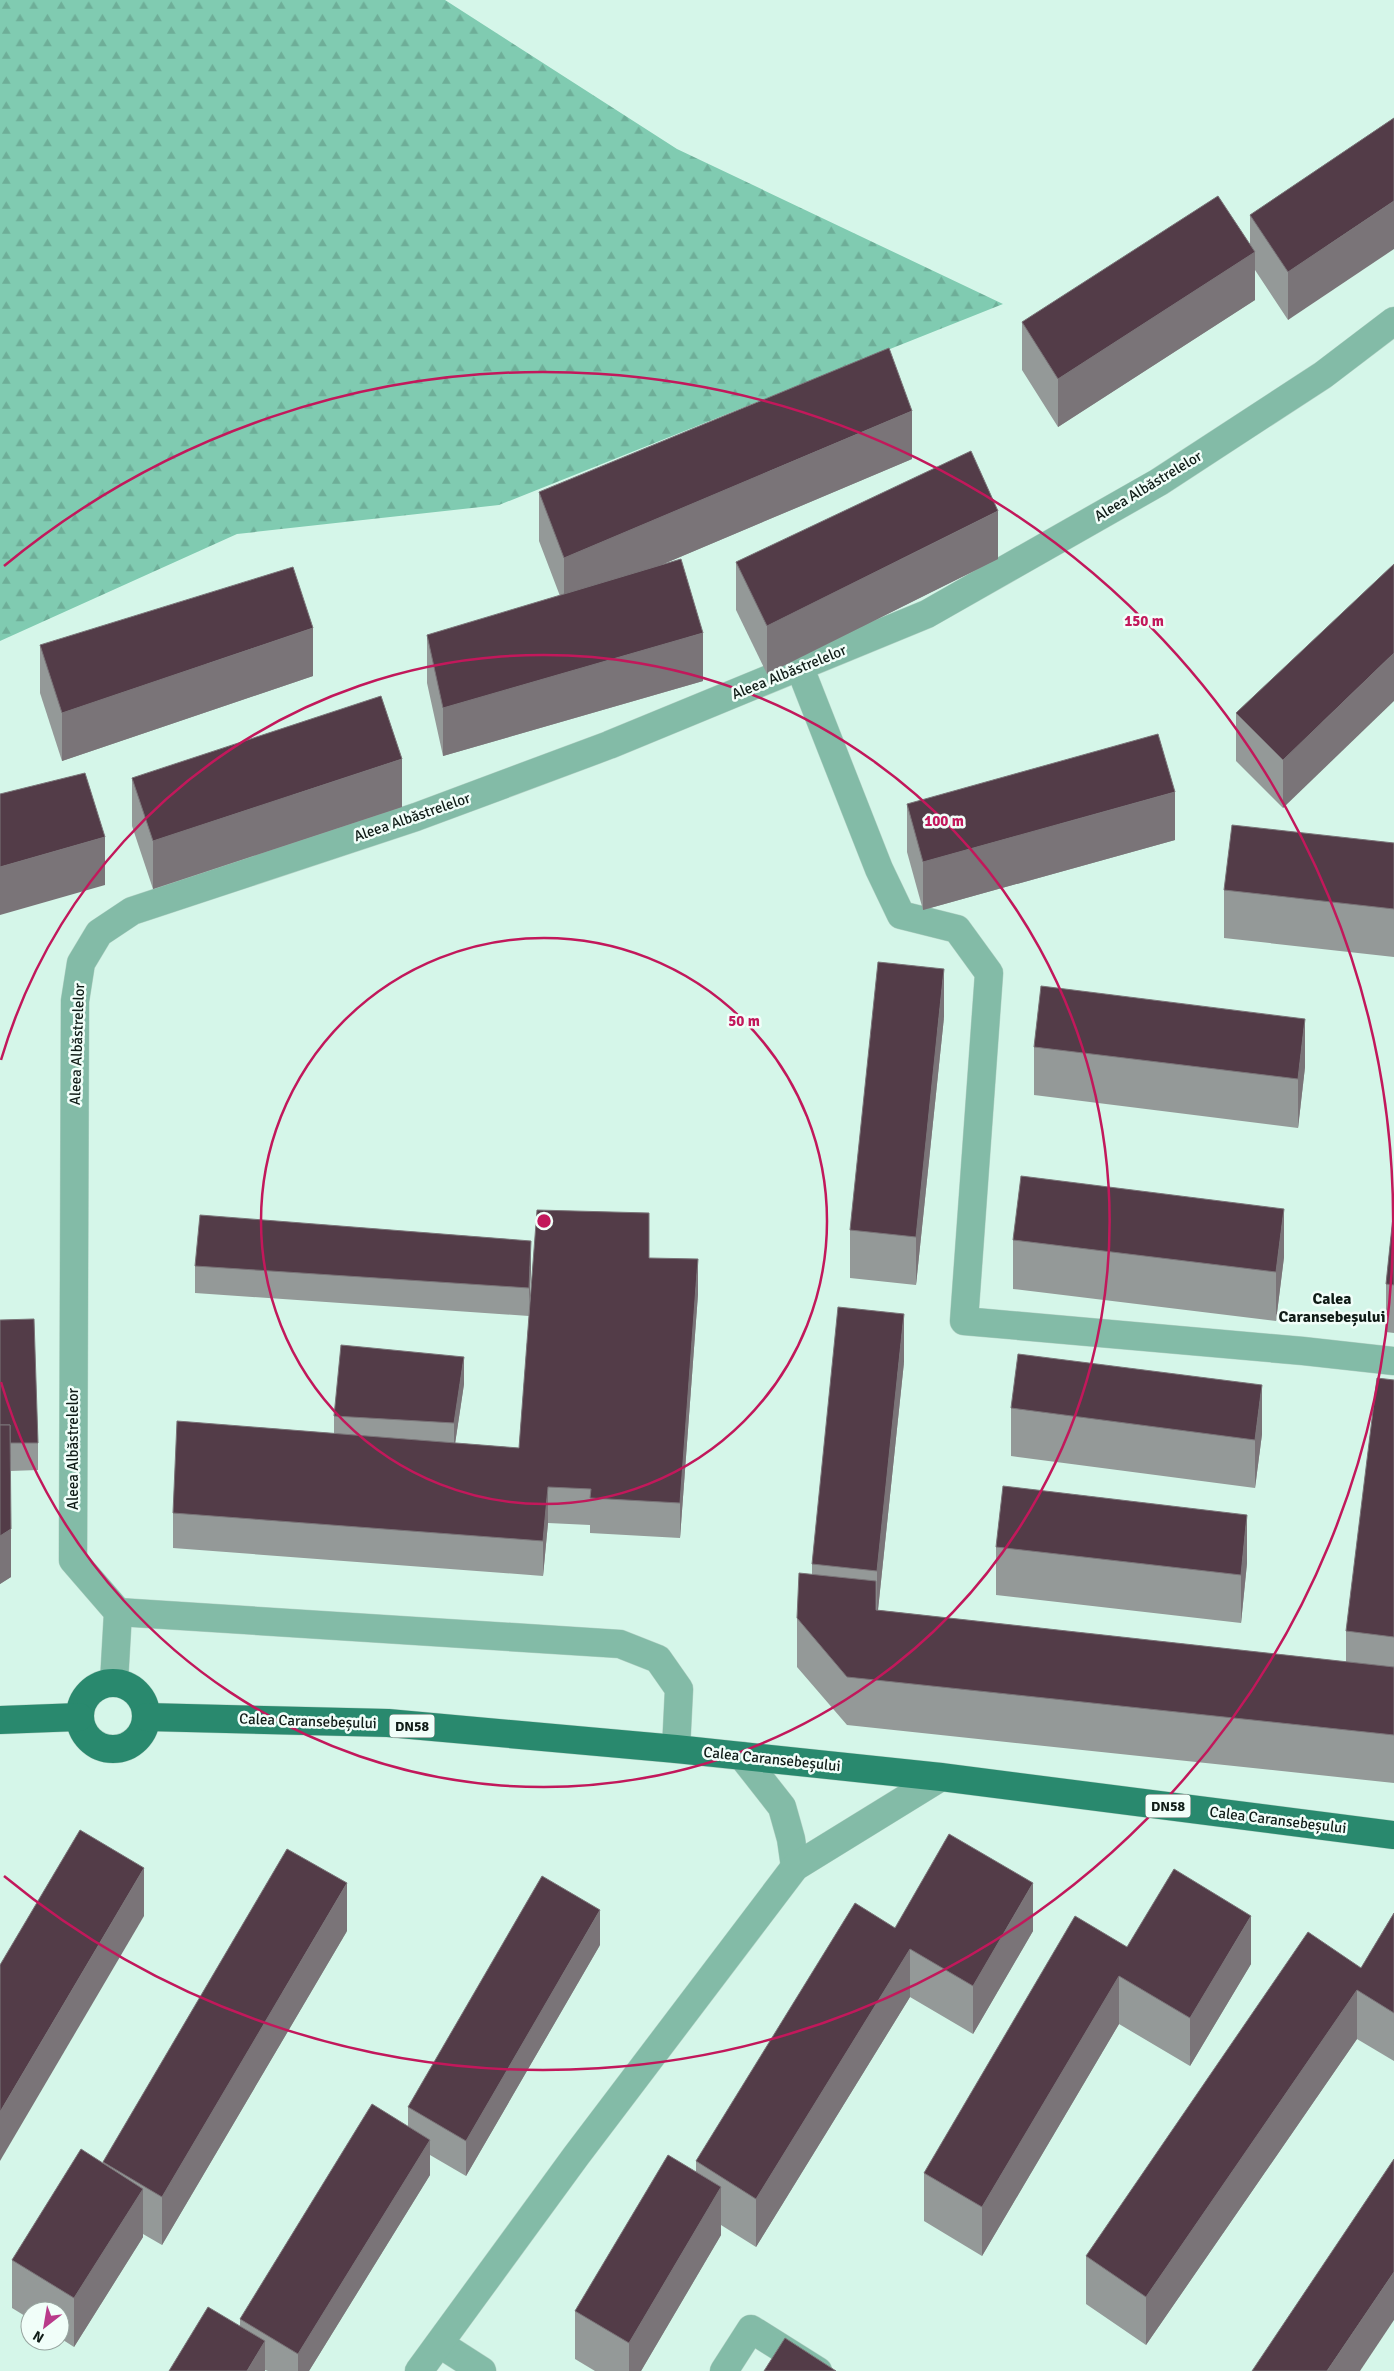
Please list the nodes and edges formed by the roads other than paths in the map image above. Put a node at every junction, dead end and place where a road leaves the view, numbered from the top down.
1 (1394, 321) edge
2 (800, 668) junction
3 (1394, 1362) edge
4 (118, 1612) junction
5 (114, 1682) junction
6 (79, 1717) junction
7 (147, 1717) junction
8 (0, 1720) edge
9 (676, 1749) junction
10 (742, 1756) junction
11 (942, 1776) junction
12 (1394, 1834) edge
13 (796, 1867) junction
14 (440, 2344) junction
15 (419, 2371) edge
16 (482, 2371) edge
17 (724, 2371) edge
18 (818, 2371) edge

1 - 2 street, Aleea Albăstrelelor
2 - 3 street
2 - 4 street, Aleea Albăstrelelor
4 - 5 street
4 - 9 street
5 - 6 main road
5 - 7 main road
6 - 7 main road
6 - 8 main road
7 - 9 main road, Calea Caransebeșului / DN58
9 - 10 main road, Calea Caransebeșului / DN58
10 - 11 main road, Calea Caransebeșului / DN58
10 - 13 street
11 - 12 main road, Calea Caransebeșului / DN58
11 - 13 street
13 - 14 street
14 - 15 street
14 - 16 street
17 - 18 street

